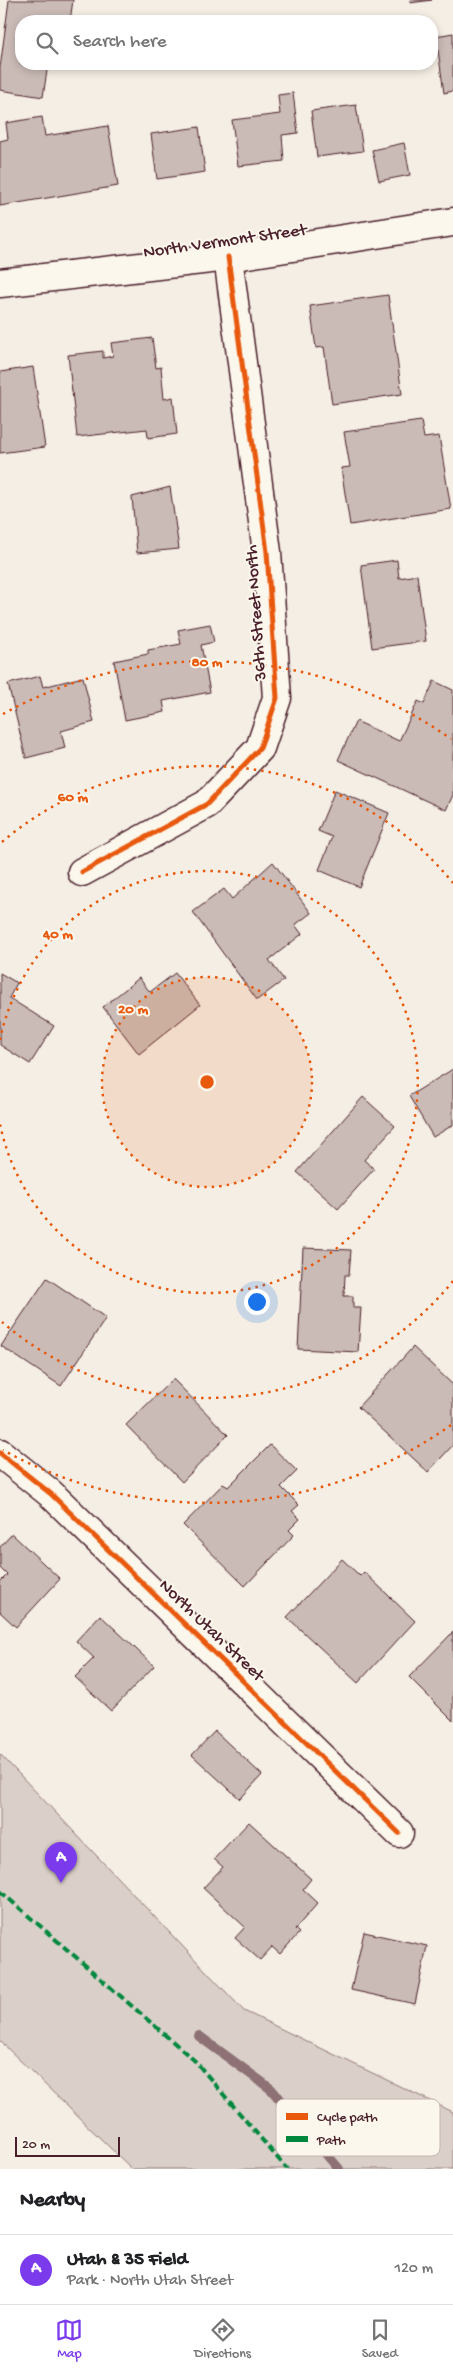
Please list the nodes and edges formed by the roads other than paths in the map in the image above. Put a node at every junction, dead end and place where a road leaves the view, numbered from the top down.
1 (453, 222) edge
2 (228, 257) junction
3 (0, 283) edge
4 (82, 872) dead end
5 (0, 1453) edge
6 (399, 1833) dead end

1 - 2 street, North Vermont Street
2 - 3 street, North Vermont Street
2 - 4 street, 36th Street North
5 - 6 street, North Utah Street

